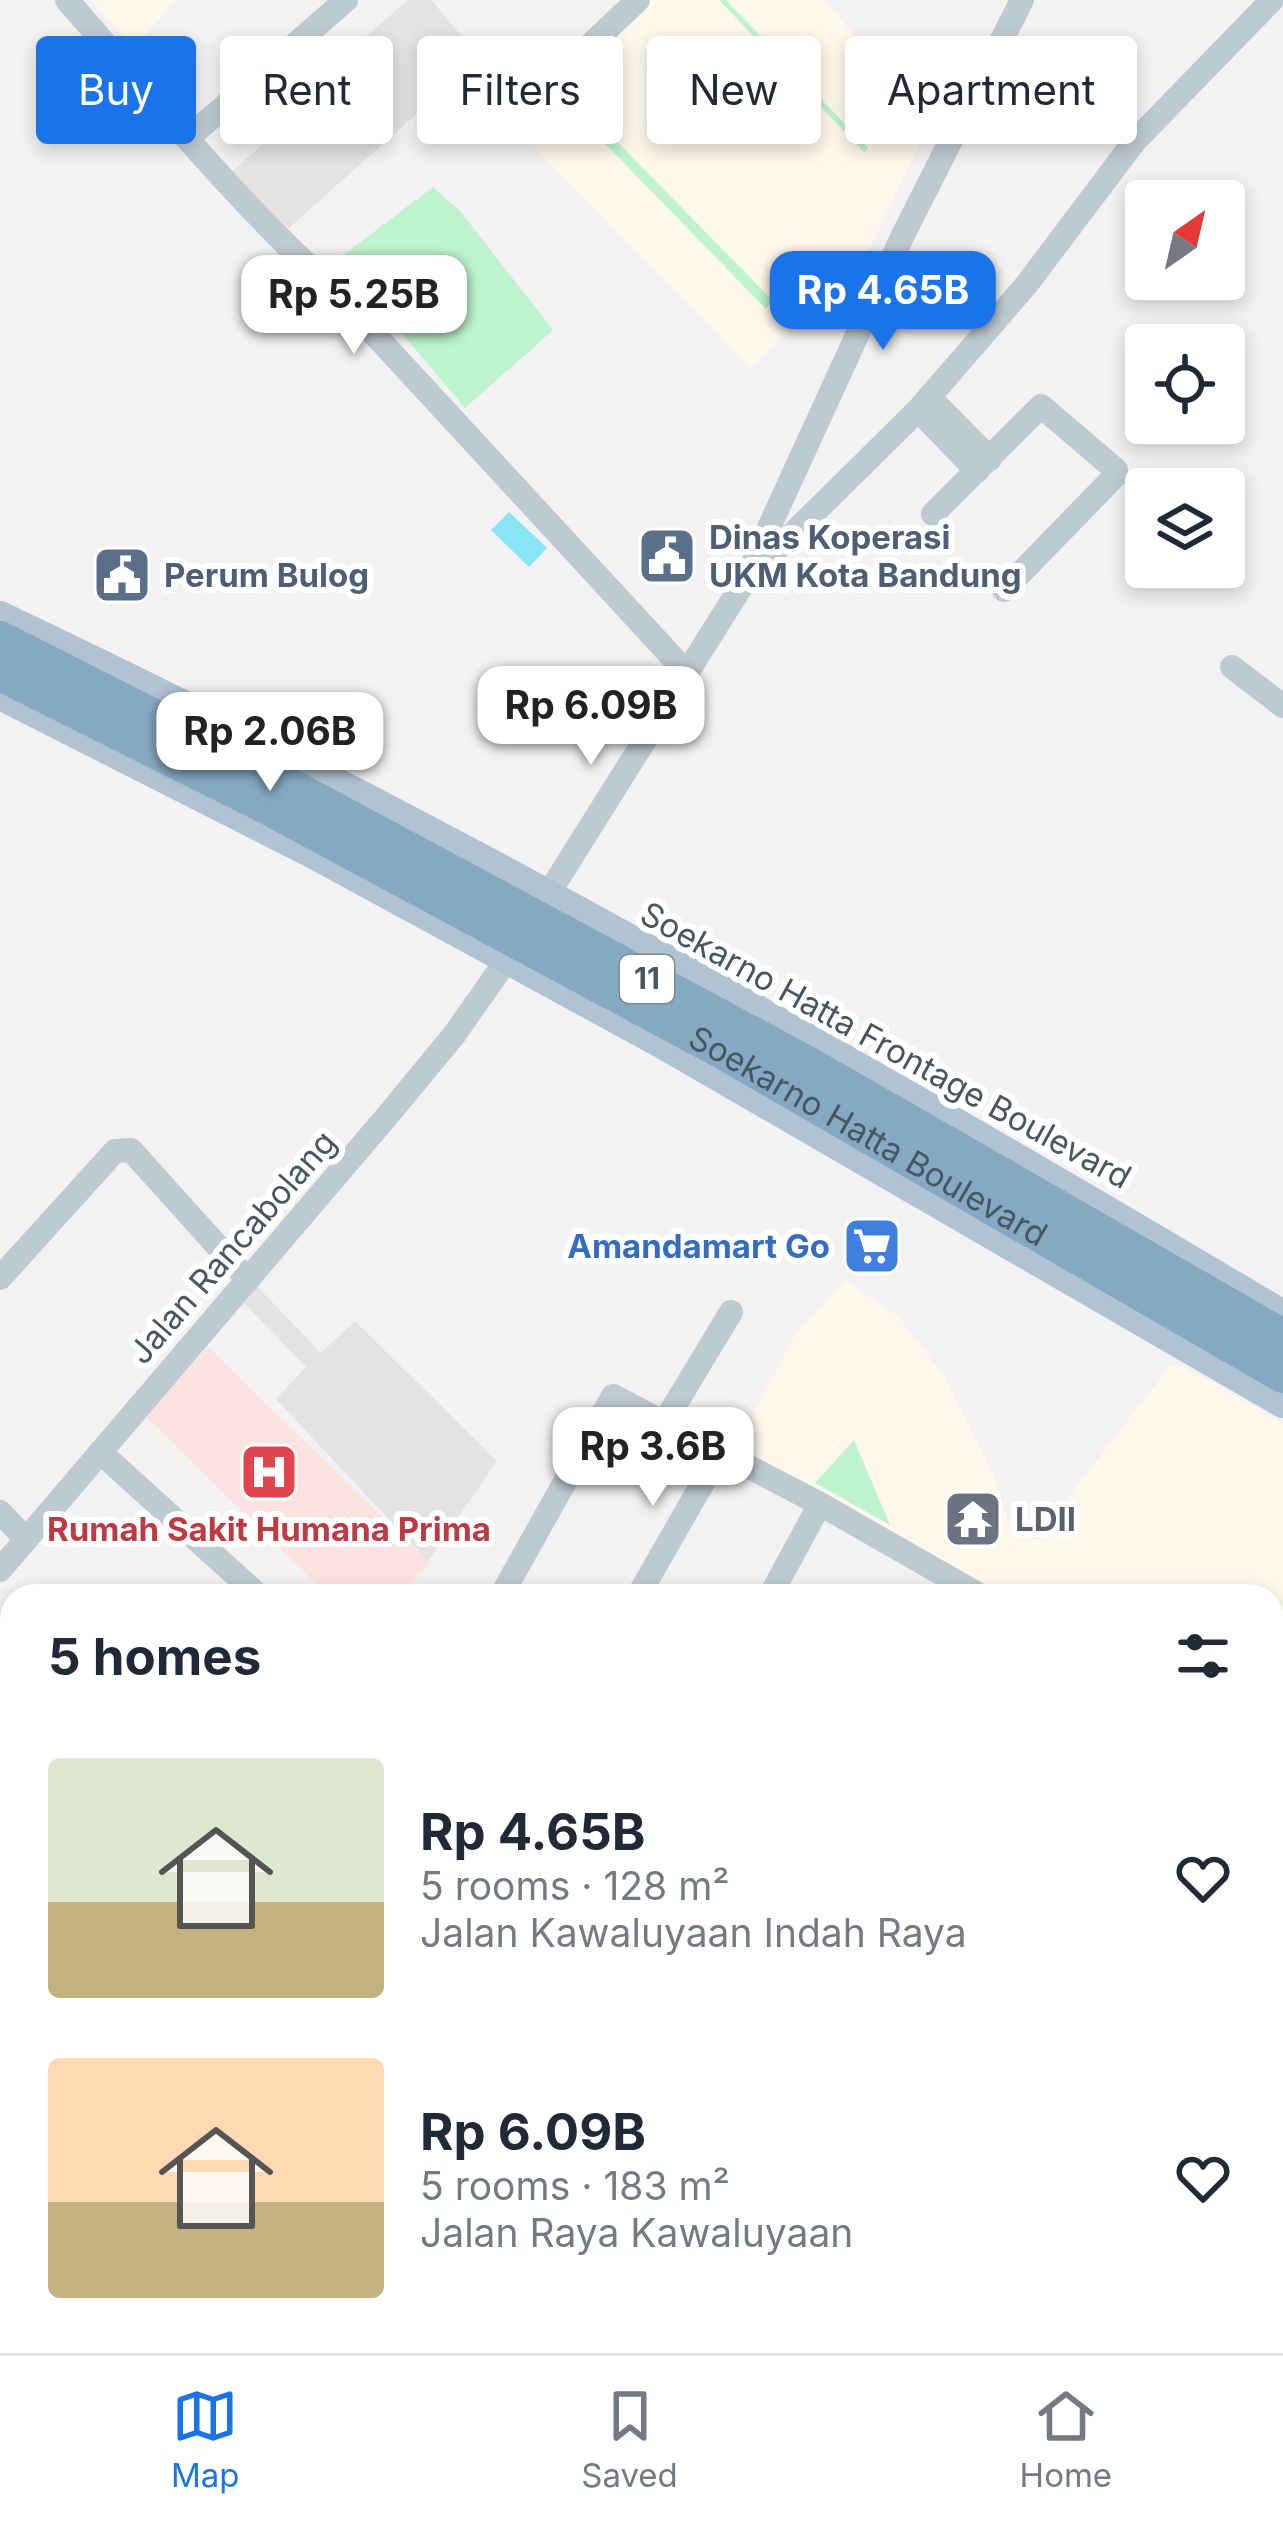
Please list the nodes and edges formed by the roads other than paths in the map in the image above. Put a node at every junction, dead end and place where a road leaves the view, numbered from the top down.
1 (68, 0) edge
2 (346, 0) edge
3 (638, 0) edge
4 (1022, 0) edge
5 (1272, 0) edge
6 (99, 36) edge
7 (600, 36) edge
8 (196, 131) edge
9 (194, 144) edge
10 (924, 404) junction
11 (983, 465) junction
12 (933, 514) dead end
13 (744, 582) junction
14 (1004, 590) dead end
15 (0, 616) edge
16 (0, 639) edge
17 (1232, 667) dead end
18 (686, 672) junction
19 (0, 673) edge
20 (0, 695) edge
21 (1283, 706) edge
22 (547, 896) junction
23 (506, 961) junction
24 (661, 1043) junction
25 (724, 1052) junction
26 (0, 1278) edge
27 (248, 1280) junction
28 (1136, 1290) junction
29 (731, 1312) dead end
30 (1283, 1316) edge
31 (1283, 1337) edge
32 (1177, 1341) junction
33 (1283, 1376) edge
34 (1283, 1403) edge
35 (664, 1423) junction
36 (721, 1451) junction
37 (100, 1453) junction
38 (820, 1504) junction
39 (0, 1512) edge
40 (26, 1539) junction
41 (0, 1570) edge
42 (246, 1584) edge
43 (508, 1584) edge
44 (645, 1584) edge
45 (777, 1584) edge
46 (960, 1584) edge

1 - 6 street
2 - 8 street
3 - 7 street
4 - 13 street
5 - 10 street
9 - 18 street
10 - 11 street
10 - 13 street
11 - 12 street
11 - 14 street
13 - 18 street
15 - 22 main road, Soekarno Hatta Frontage Boulevard
16 - 31 highway, Soekarno Hatta Boulevard / 11
17 - 21 street
18 - 22 street
19 - 25 highway, Soekarno Hatta Boulevard / 11
20 - 23 main road
22 - 30 main road, Soekarno Hatta Frontage Boulevard
23 - 24 main road
23 - 27 street, Jalan Rancabolang
24 - 25 highway
24 - 32 main road
25 - 28 highway, Soekarno Hatta Boulevard / 11
26 - 27 street
27 - 37 street, Jalan Rancabolang
28 - 32 highway
28 - 33 highway, Soekarno Hatta Boulevard / 11
29 - 35 street
32 - 34 main road
35 - 36 street
35 - 43 street
36 - 38 street
36 - 44 street
37 - 40 street, Jalan Rancabolang
37 - 42 street
38 - 45 street
38 - 46 street
39 - 40 street
40 - 41 street, Jalan Rancabolang

